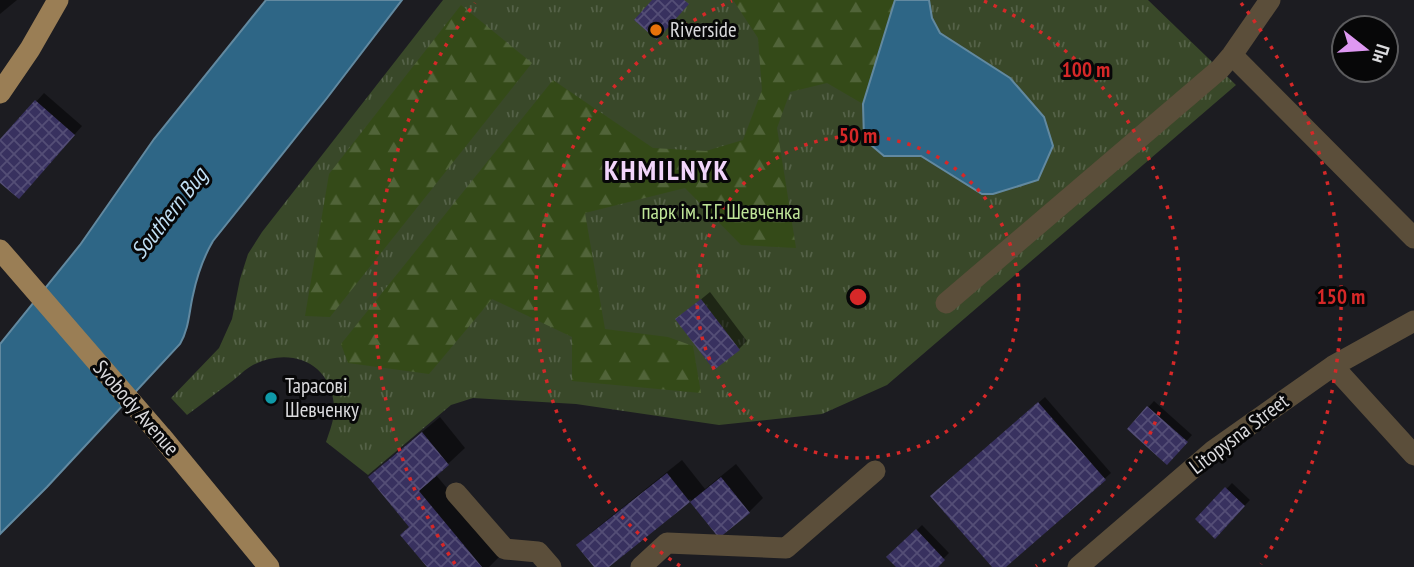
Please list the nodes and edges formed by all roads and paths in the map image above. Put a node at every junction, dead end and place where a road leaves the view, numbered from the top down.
1 (58, 0) edge
2 (1270, 0) edge
3 (1232, 55) junction
4 (0, 93) edge
5 (1414, 238) edge
6 (3, 253) edge
7 (946, 303) dead end
8 (1414, 321) edge
9 (1333, 366) junction
10 (1414, 456) edge
11 (875, 471) dead end
12 (456, 493) dead end
13 (545, 560) edge
14 (270, 567) edge
15 (521, 567) edge
16 (640, 567) edge
17 (1078, 567) edge

1 - 4 main road
2 - 3 street
3 - 5 street
3 - 7 street
6 - 14 main road, Svobody Avenue
8 - 9 street, Litopysna Street
9 - 10 street
9 - 17 street, Litopysna Street
11 - 16 street
12 - 13 street
13 - 15 street

